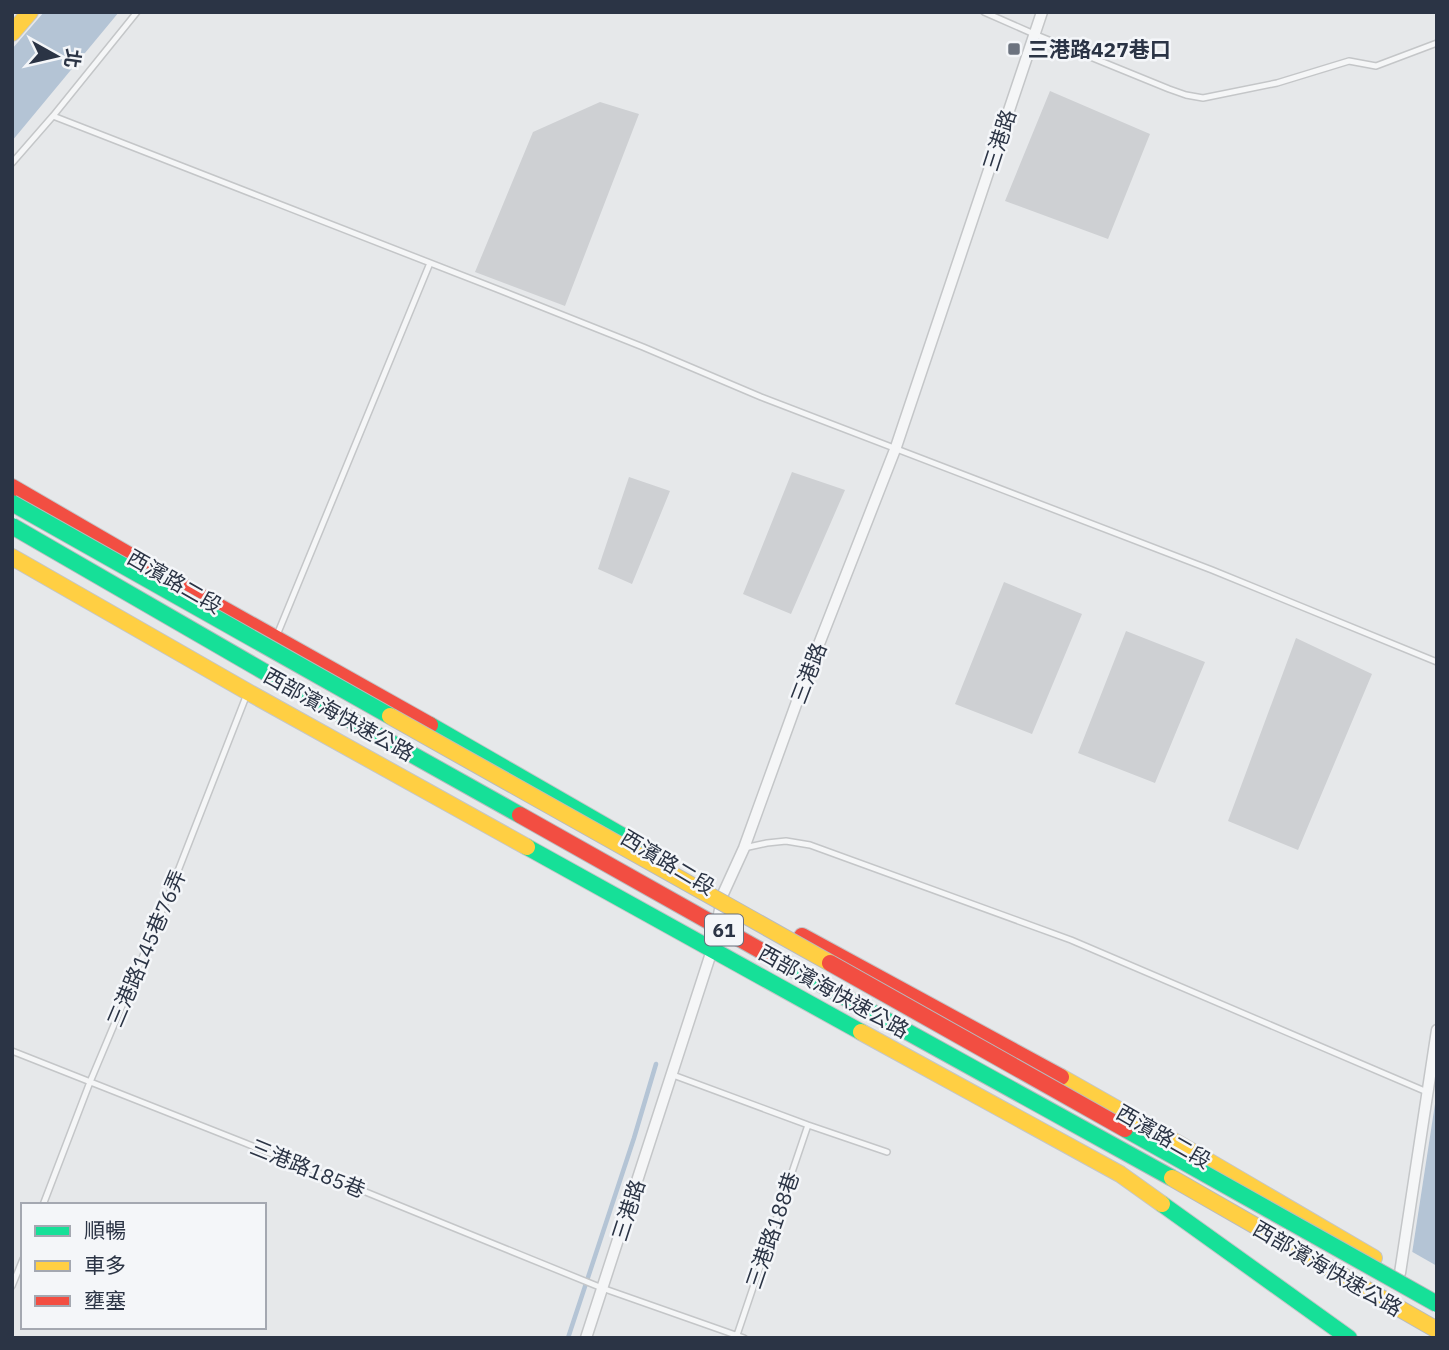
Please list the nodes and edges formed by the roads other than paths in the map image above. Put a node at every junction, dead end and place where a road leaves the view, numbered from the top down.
1 (30, 12) edge
2 (137, 12) edge
3 (985, 12) edge
4 (1042, 12) edge
5 (12, 33) edge
6 (1034, 34) junction
7 (1437, 43) edge
8 (53, 116) junction
9 (12, 163) edge
10 (430, 262) junction
11 (896, 447) junction
12 (12, 486) edge
13 (12, 503) edge
14 (12, 526) edge
15 (12, 557) edge
16 (275, 638) junction
17 (1437, 662) edge
18 (248, 692) junction
19 (744, 848) junction
20 (723, 894) junction
21 (712, 950) junction
22 (1437, 1030) edge
23 (12, 1051) edge
24 (672, 1074) junction
25 (90, 1082) junction
26 (1428, 1092) junction
27 (808, 1125) junction
28 (887, 1152) dead end
29 (44, 1203) edge
30 (21, 1264) edge
31 (1400, 1273) junction
32 (12, 1286) edge
33 (603, 1288) junction
34 (1437, 1294) edge
35 (1437, 1304) edge
36 (1437, 1330) edge
37 (741, 1336) edge
38 (586, 1338) edge
39 (1349, 1338) edge

1 - 5 main road
2 - 8 lane
3 - 6 lane
4 - 6 street, 三港路
6 - 7 lane
6 - 11 street, 三港路
8 - 9 lane
8 - 10 lane
10 - 11 lane
10 - 16 lane
11 - 17 lane
11 - 19 street, 三港路
12 - 16 main road, 西濱路二段
13 - 35 main road, 西部濱海快速公路 / 61, bridge
14 - 36 main road, 西部濱海快速公路 / 61, bridge
15 - 18 main road
16 - 18 main road
16 - 20 main road, 西濱路二段
18 - 21 main road
18 - 25 lane, 三港路145巷76弄
19 - 20 street, 三港路
19 - 26 lane
20 - 21 street, 三港路
20 - 31 main road, 西濱路二段
21 - 24 street, 三港路
21 - 39 main road
22 - 26 street
23 - 25 lane, 三港路185巷
24 - 27 lane
24 - 33 street, 三港路
25 - 29 lane, 三港路145巷76弄
25 - 33 lane, 三港路185巷
26 - 31 street
27 - 28 lane
27 - 37 lane, 三港路188巷
30 - 32 lane
31 - 34 main road, 西濱路二段
33 - 37 lane, 三港路185巷
33 - 38 street, 三港路

